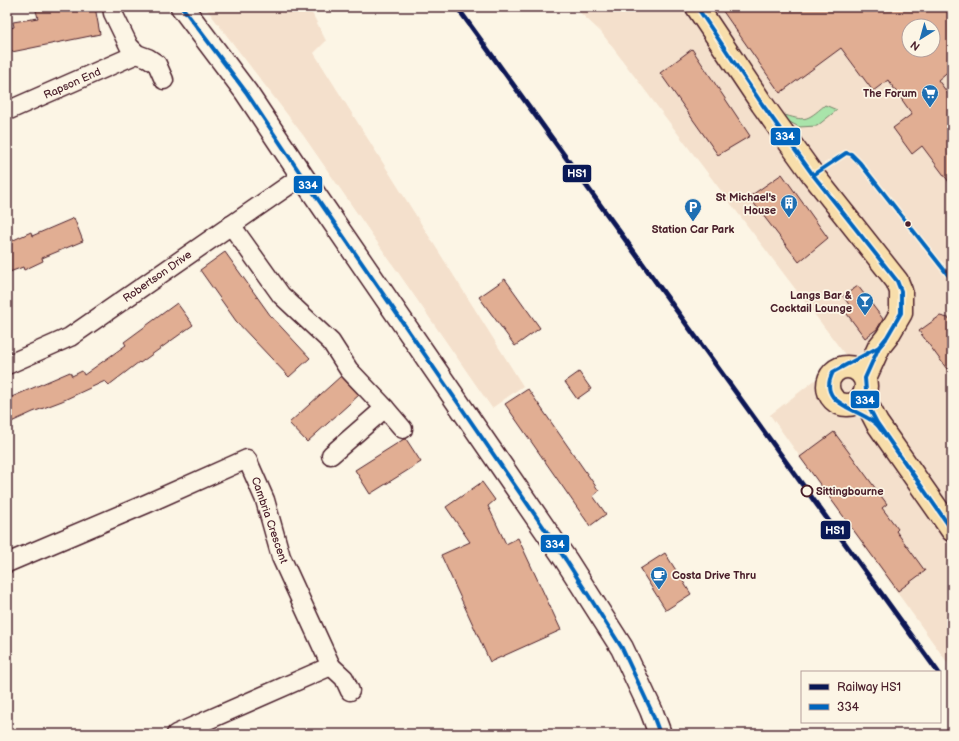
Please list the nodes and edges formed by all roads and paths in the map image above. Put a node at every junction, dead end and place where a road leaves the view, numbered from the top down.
1 (112, 7) edge
2 (182, 7) edge
3 (697, 7) edge
4 (137, 54) junction
5 (164, 80) dead end
6 (7, 112) edge
7 (302, 176) junction
8 (231, 225) junction
9 (879, 347) junction
10 (7, 365) edge
11 (844, 366) junction
12 (864, 387) junction
13 (840, 403) junction
14 (384, 408) junction
15 (877, 423) junction
16 (403, 430) dead end
17 (331, 454) dead end
18 (952, 530) edge
19 (7, 563) edge
20 (331, 666) junction
21 (350, 691) dead end
22 (176, 734) edge
23 (660, 734) edge

1 - 4 street
2 - 7 main road
3 - 9 main road
4 - 5 street
4 - 6 street, Rapson End
7 - 8 street, Robertson Drive
7 - 23 main road
8 - 10 street, Robertson Drive
8 - 14 street
9 - 11 main road
9 - 12 main road
11 - 12 main road
11 - 13 main road
12 - 13 main road
12 - 15 main road
13 - 15 main road
14 - 16 street
14 - 17 street
15 - 18 main road
19 - 20 street, Cambria Crescent
20 - 21 street
20 - 22 street

